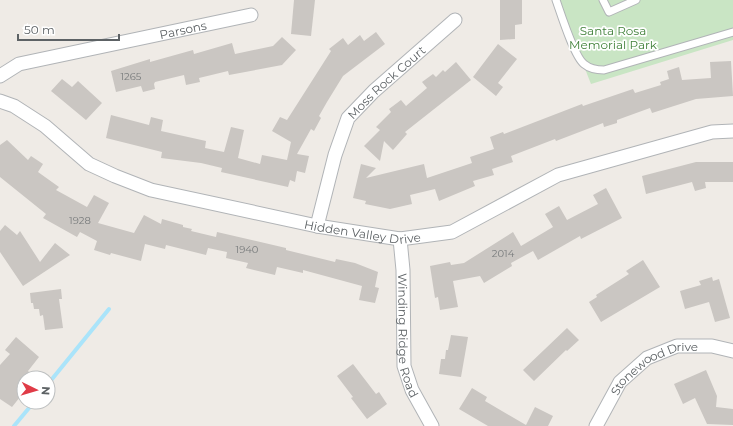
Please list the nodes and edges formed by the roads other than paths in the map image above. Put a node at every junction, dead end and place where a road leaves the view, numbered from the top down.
1 (556, 0) edge
2 (603, 0) edge
3 (636, 0) edge
4 (251, 15) dead end
5 (456, 20) dead end
6 (733, 32) edge
7 (0, 76) edge
8 (0, 102) edge
9 (733, 131) edge
10 (317, 226) junction
11 (400, 239) junction
12 (733, 351) edge
13 (432, 426) edge
14 (596, 426) edge

1 - 6 lane
2 - 3 lane
4 - 7 street, Parsons
5 - 10 street, Moss Rock Court
8 - 10 street, Hidden Valley Drive
9 - 11 street, Hidden Valley Drive
10 - 11 street, Hidden Valley Drive
11 - 13 street, Winding Ridge Road
12 - 14 street, Stonewood Drive

